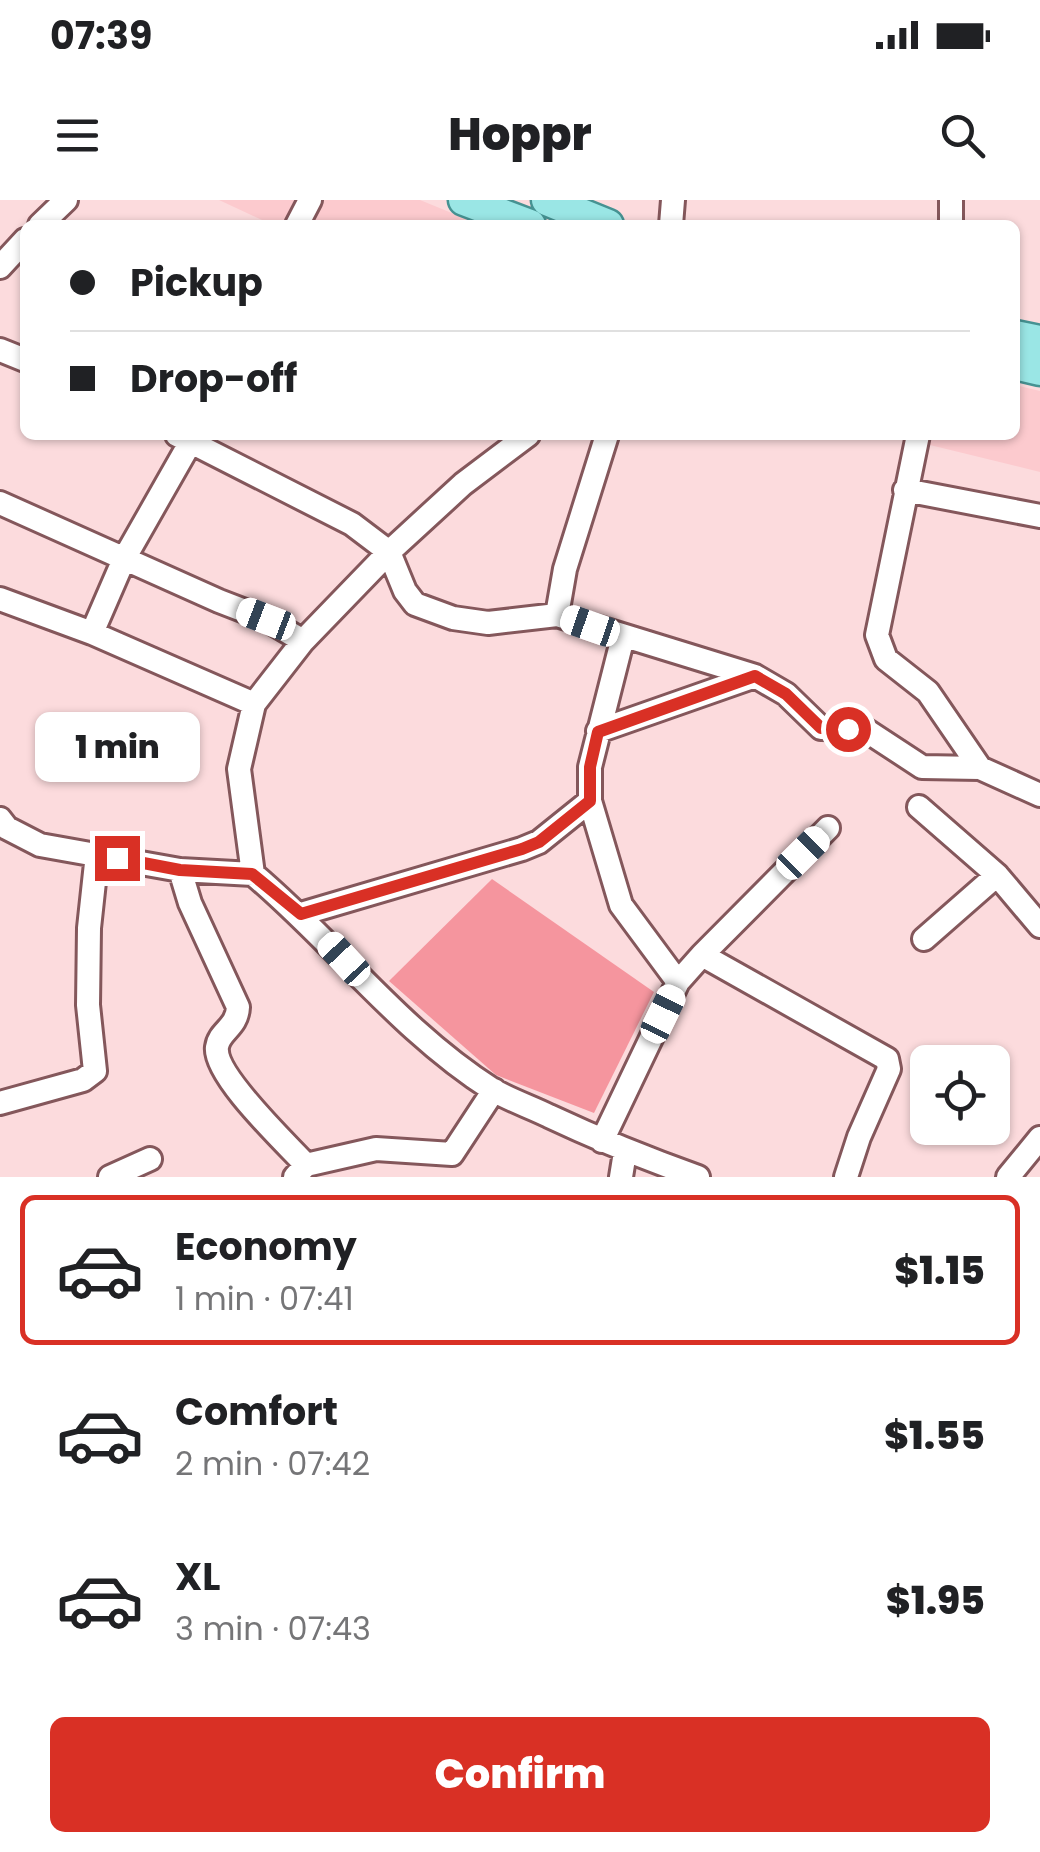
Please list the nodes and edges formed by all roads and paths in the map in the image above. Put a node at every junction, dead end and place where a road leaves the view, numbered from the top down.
1 (66, 200) edge
2 (464, 200) edge
3 (547, 200) edge
4 (45, 220) edge
5 (517, 220) edge
6 (596, 220) edge
7 (20, 245) edge
8 (0, 267) edge
9 (521, 440) edge
10 (605, 440) edge
11 (917, 440) edge
12 (199, 441) edge
13 (906, 490) junction
14 (0, 503) edge
15 (1040, 516) edge
16 (389, 552) junction
17 (124, 558) junction
18 (0, 598) edge
19 (557, 615) junction
20 (92, 633) junction
21 (623, 637) junction
22 (303, 641) junction
23 (755, 676) junction
24 (254, 704) junction
25 (598, 732) junction
26 (980, 768) junction
27 (1040, 795) edge
28 (590, 801) junction
29 (919, 807) dead end
30 (0, 818) edge
31 (828, 828) dead end
32 (97, 854) junction
33 (180, 870) junction
34 (252, 874) junction
35 (997, 875) junction
36 (301, 914) junction
37 (1040, 926) edge
38 (924, 939) dead end
39 (702, 955) junction
40 (678, 982) junction
41 (494, 1090) junction
42 (0, 1102) edge
43 (1040, 1138) edge
44 (602, 1140) junction
45 (625, 1152) junction
46 (150, 1159) dead end
47 (301, 1171) edge
48 (110, 1177) edge
49 (621, 1177) edge
50 (698, 1177) edge
51 (846, 1177) edge
52 (1008, 1177) edge

1 - 4 street
2 - 5 main road
3 - 6 main road
7 - 8 street
9 - 16 street
10 - 19 street
11 - 13 street
12 - 16 street
12 - 17 street
13 - 15 street
13 - 26 street
14 - 17 street
16 - 19 street
16 - 22 street
17 - 20 street
17 - 22 street
18 - 20 street
19 - 21 street
20 - 24 street
21 - 23 street
21 - 25 street
22 - 24 street
23 - 25 street
23 - 26 street
24 - 34 street
25 - 28 street
26 - 27 street
28 - 36 street
28 - 40 street
29 - 35 street
30 - 32 street
31 - 39 street
32 - 33 street
32 - 42 street
33 - 34 street
33 - 47 street
34 - 36 street
35 - 37 street
35 - 38 street
36 - 41 street
39 - 40 street
39 - 51 street
40 - 44 street
41 - 44 street
41 - 47 street
43 - 52 street
44 - 45 street
45 - 49 street
45 - 50 street
46 - 48 street

